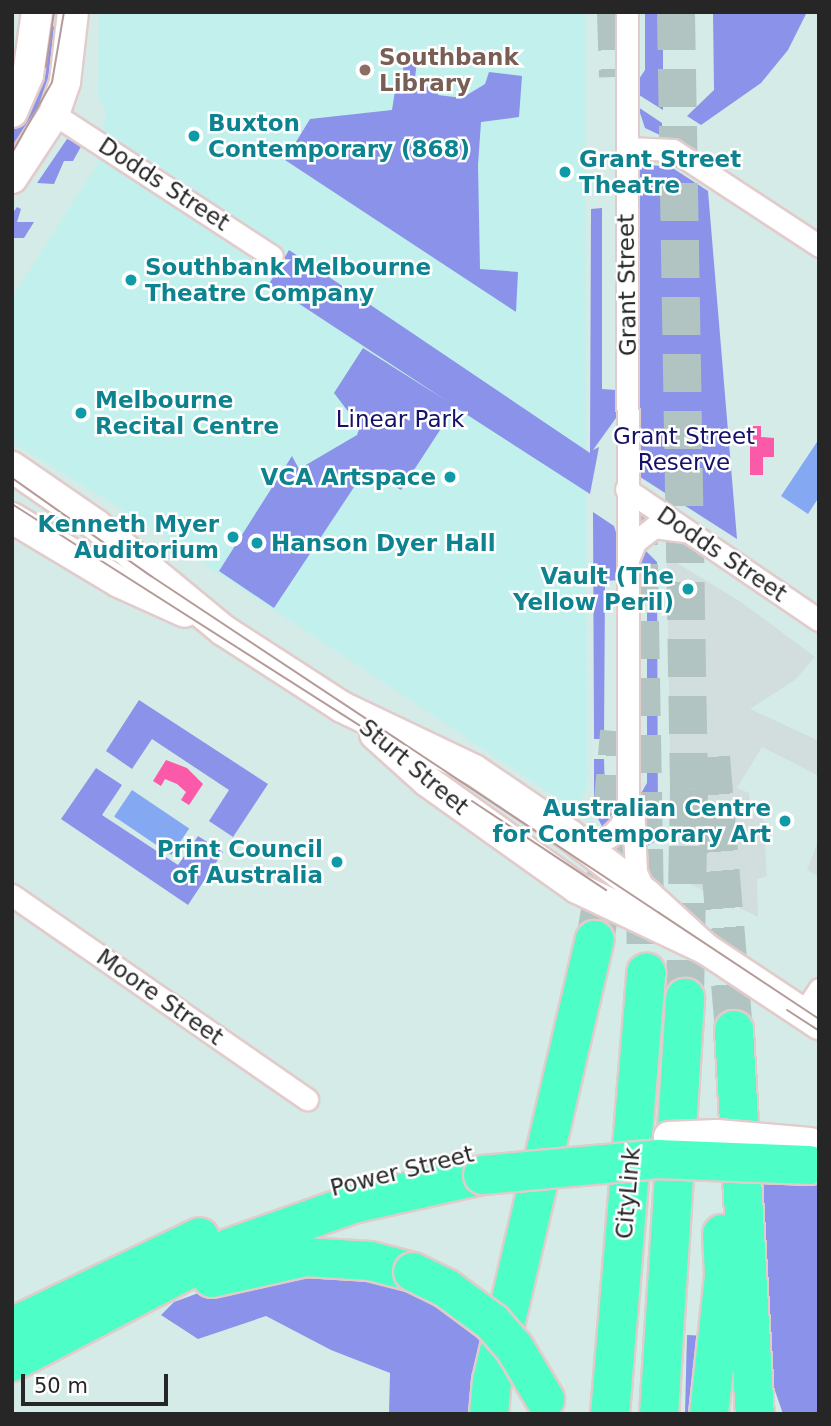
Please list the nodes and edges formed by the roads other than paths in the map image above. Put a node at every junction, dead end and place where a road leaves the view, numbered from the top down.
1 (37, 12) edge
2 (73, 12) edge
3 (626, 12) edge
4 (12, 112) edge
5 (54, 114) junction
6 (627, 148) junction
7 (12, 178) edge
8 (817, 241) edge
9 (272, 256) dead end
10 (12, 467) edge
11 (626, 489) junction
12 (12, 518) edge
13 (695, 536) junction
14 (629, 558) junction
15 (819, 620) edge
16 (223, 630) junction
17 (342, 707) junction
18 (630, 764) junction
19 (571, 836) junction
20 (12, 895) edge
21 (647, 895) junction
22 (595, 940) tunnel mouth
23 (705, 949) junction
24 (646, 972) tunnel mouth
25 (819, 989) edge
26 (685, 998) tunnel mouth
27 (811, 1019) edge
28 (734, 1030) tunnel mouth
29 (307, 1099) dead end
30 (669, 1137) junction
31 (814, 1154) edge
32 (712, 1159) junction
33 (483, 1163) junction
34 (155, 1289) junction
35 (12, 1327) edge
36 (12, 1362) edge
37 (755, 1375) junction
38 (711, 1399) edge
39 (548, 1406) edge
40 (489, 1414) edge
41 (610, 1414) edge
42 (659, 1414) edge
43 (755, 1414) edge
44 (774, 1414) edge

1 - 4 main road
2 - 5 main road
3 - 6 street, Grant Street
5 - 7 main road
5 - 9 street, Dodds Street
6 - 8 street
6 - 11 street, Grant Street
10 - 16 main road, Sturt Street
11 - 13 street, Dodds Street
11 - 14 street, Grant Street
12 - 16 main road, Sturt Street
13 - 14 street
13 - 15 street, Dodds Street
14 - 18 street, Grant Street
16 - 17 main road, Sturt Street
17 - 19 main road, Sturt Street
17 - 23 main road, Sturt Street
18 - 19 street, Grant Street
18 - 21 street, Grant Street
19 - 21 main road, Sturt Street
20 - 29 street, Moore Street
21 - 23 main road, Sturt Street
22 - 40 highway
23 - 27 main road, Sturt Street
24 - 41 highway, CityLink
25 - 27 street
26 - 42 highway, CityLink
28 - 37 highway
30 - 31 main road, Power Street, bridge
30 - 32 highway, bridge
30 - 33 highway, Power Street
31 - 32 highway, Power Street, bridge
32 - 33 highway, Power Street, bridge
32 - 38 highway
33 - 34 highway, Power Street
33 - 35 highway, Power Street
34 - 36 highway, Power Street
34 - 39 highway, bridge
37 - 43 highway
37 - 44 highway

